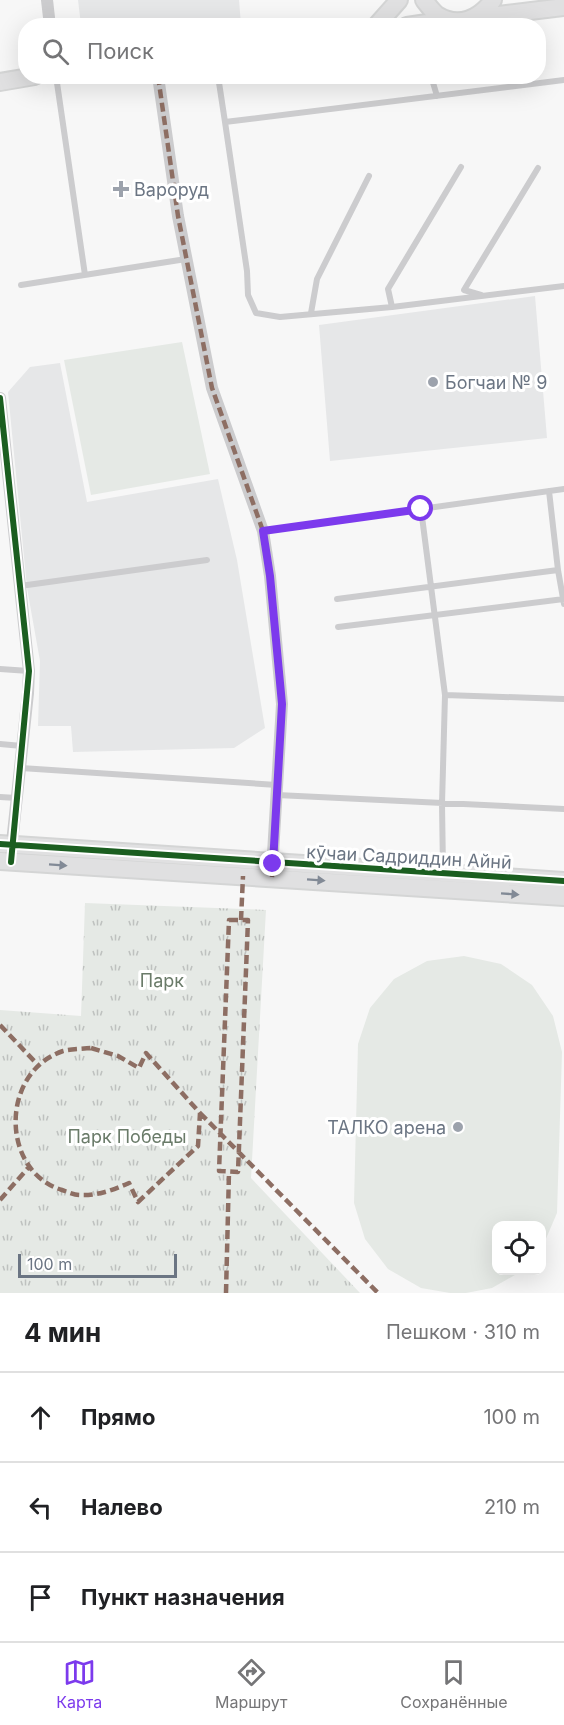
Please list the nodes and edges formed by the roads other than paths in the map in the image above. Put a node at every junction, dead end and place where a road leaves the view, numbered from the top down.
1 (47, 0) edge
2 (399, 0) edge
3 (424, 0) edge
4 (493, 0) edge
5 (564, 6) edge
6 (49, 18) edge
7 (383, 18) edge
8 (443, 18) edge
9 (473, 18) joint
10 (18, 79) edge
11 (564, 80) edge
12 (0, 82) edge
13 (546, 82) edge
14 (57, 84) edge
15 (159, 84) edge
16 (219, 84) edge
17 (433, 84) edge
18 (532, 84) edge
19 (437, 96) junction
20 (225, 122) junction
21 (461, 167) dead end
22 (538, 168) dead end
23 (369, 176) dead end
24 (186, 259) junction
25 (85, 275) junction
26 (21, 285) dead end
27 (564, 286) edge
28 (485, 296) junction
29 (392, 307) junction
30 (310, 313) junction
31 (0, 398) edge
32 (564, 489) edge
33 (549, 491) junction
34 (421, 509) junction
35 (263, 531) junction
36 (207, 560) dead end
37 (558, 570) junction
38 (20, 586) junction
39 (431, 587) junction
40 (337, 599) dead end
41 (564, 599) edge
42 (564, 604) edge
43 (435, 616) junction
44 (338, 627) dead end
45 (0, 669) edge
46 (29, 671) junction
47 (445, 695) junction
48 (564, 699) edge
49 (0, 744) edge
50 (22, 746) junction
51 (20, 768) junction
52 (277, 790) junction
53 (0, 797) edge
54 (17, 798) junction
55 (442, 804) junction
56 (564, 808) edge
57 (6, 853) edge
58 (272, 870) junction
59 (443, 874) junction
60 (564, 881) edge
61 (564, 897) edge

1 - 6 street
2 - 7 street
3 - 8 street
4 - 9 street
5 - 9 street
10 - 12 street
11 - 13 lane
14 - 25 lane
15 - 24 street
16 - 20 lane
17 - 19 lane
18 - 19 lane
19 - 20 lane
20 - 30 lane
21 - 29 lane
22 - 28 lane
23 - 30 lane
24 - 25 lane
24 - 35 street
25 - 26 lane
27 - 28 lane
28 - 29 lane
29 - 30 lane
31 - 38 street
32 - 33 lane
33 - 34 lane
33 - 37 lane
34 - 35 lane
34 - 39 lane
35 - 52 street
36 - 38 lane
37 - 39 lane
37 - 41 lane
38 - 46 street
39 - 40 lane
39 - 43 lane
41 - 42 lane
41 - 43 lane
43 - 44 lane
43 - 47 lane
45 - 46 lane
46 - 50 street
47 - 48 lane
47 - 55 lane
49 - 50 lane
50 - 51 street
51 - 52 lane
51 - 54 street
52 - 55 lane
52 - 58 street
53 - 54 lane
54 - 57 street
55 - 56 lane
55 - 59 lane
57 - 58 street, кӯчаи Садриддин Айнӣ
58 - 59 street, кӯчаи Садриддин Айнӣ
58 -> 61 street, кӯчаи Садриддин Айнӣ
59 - 60 street, кӯчаи Садриддин Айнӣ

